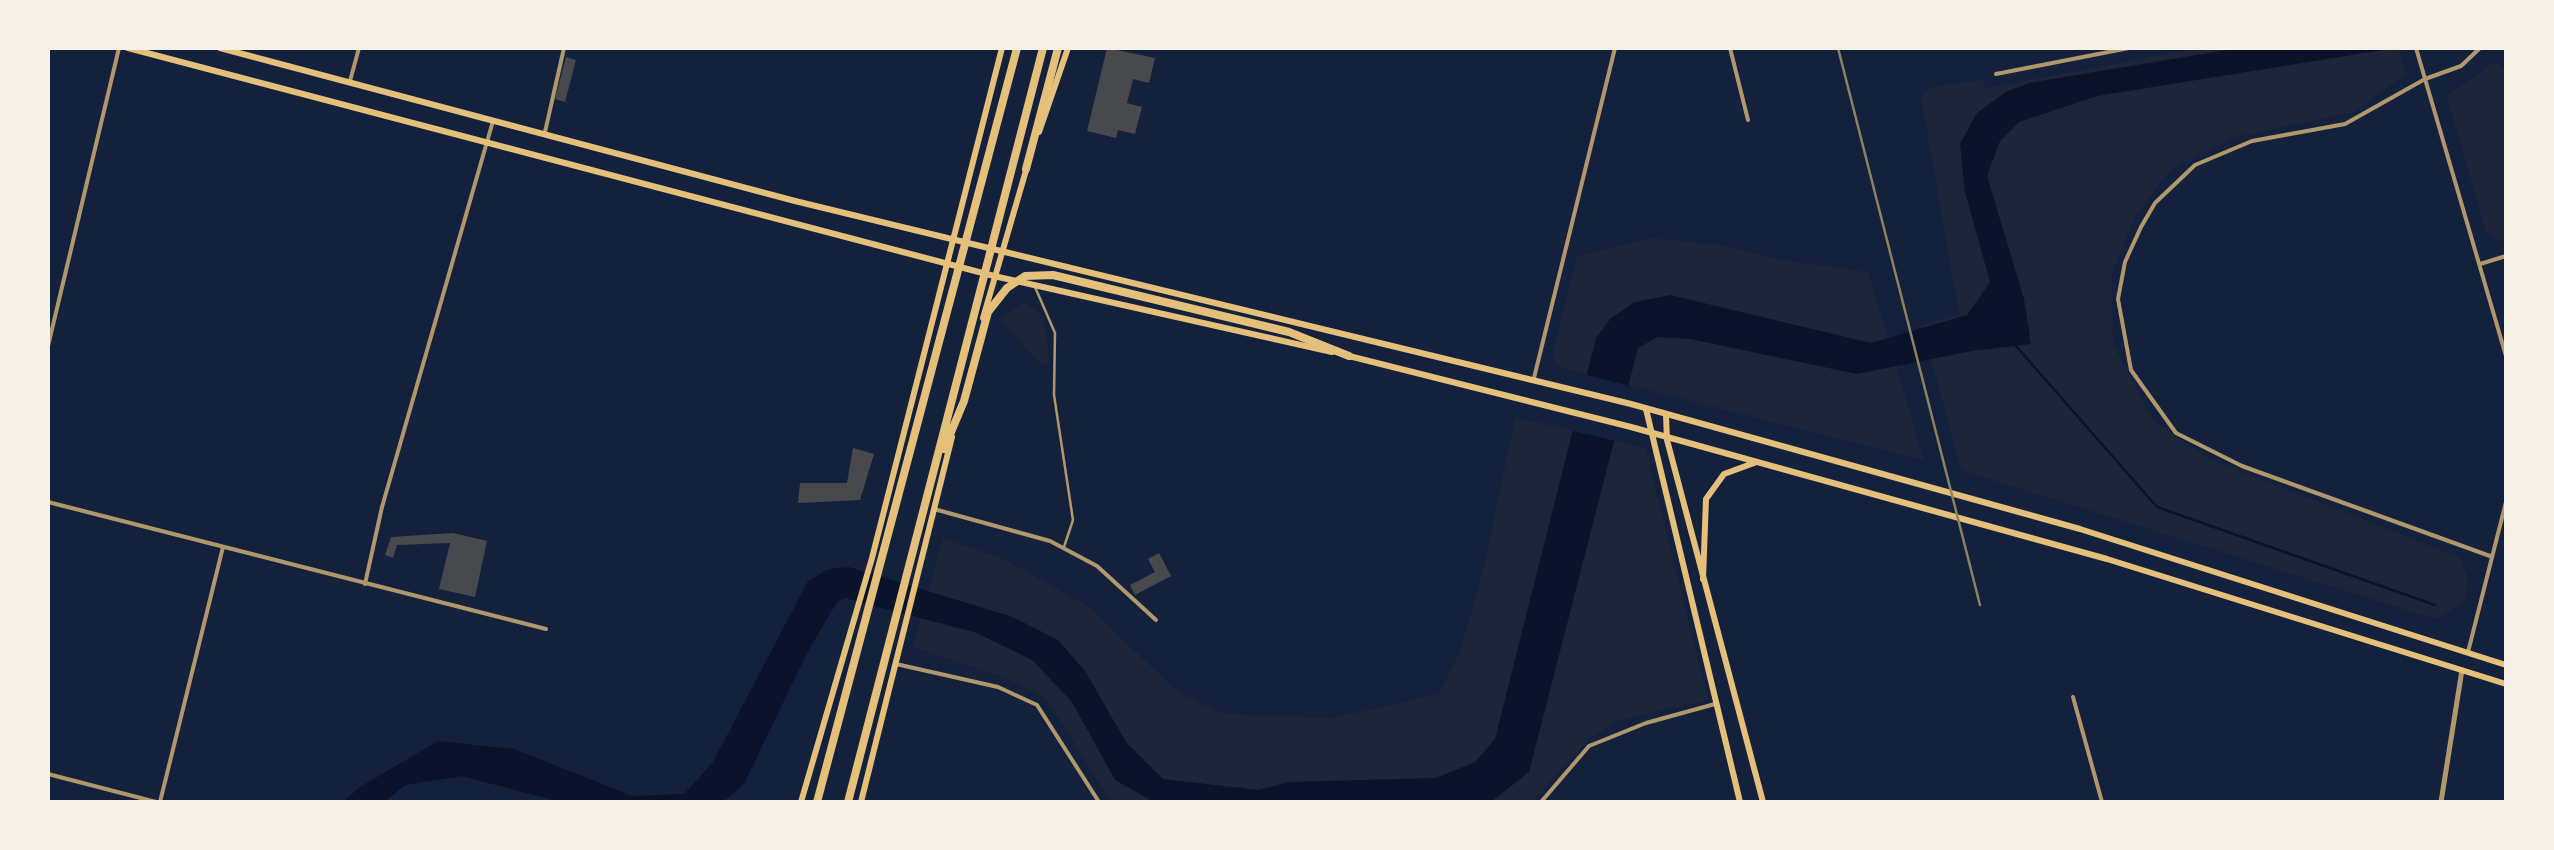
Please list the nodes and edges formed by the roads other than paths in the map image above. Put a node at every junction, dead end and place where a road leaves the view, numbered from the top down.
1 (119, 48) edge
2 (128, 48) edge
3 (220, 48) edge
4 (359, 48) edge
5 (564, 48) edge
6 (1002, 48) edge
7 (1018, 48) edge
8 (1044, 48) edge
9 (1058, 48) edge
10 (1068, 48) edge
11 (1615, 48) edge
12 (1730, 48) edge
13 (2129, 48) edge
14 (2416, 48) edge
15 (2480, 48) edge
16 (1996, 74) dead end
17 (2425, 79) junction
18 (350, 82) junction
19 (493, 120) junction
20 (1748, 120) dead end
21 (545, 132) junction
22 (485, 142) junction
23 (1026, 169) junction
24 (950, 239) junction
25 (1000, 252) junction
26 (2506, 256) edge
27 (944, 262) junction
28 (2480, 264) junction
29 (994, 276) junction
30 (1034, 286) junction
31 (48, 346) edge
32 (1349, 356) junction
33 (2506, 356) edge
34 (1534, 378) junction
35 (1646, 409) junction
36 (1666, 415) junction
37 (1649, 433) junction
38 (1667, 440) junction
39 (1754, 463) junction
40 (932, 476) junction
41 (48, 502) edge
42 (2506, 502) edge
43 (934, 509) junction
44 (223, 547) junction
45 (1063, 548) junction
46 (2490, 556) junction
47 (1703, 579) junction
48 (365, 584) junction
49 (1156, 620) dead end
50 (546, 629) dead end
51 (2468, 654) junction
52 (896, 664) junction
53 (2506, 664) edge
54 (2462, 670) junction
55 (2506, 684) edge
56 (2073, 697) dead end
57 (1715, 704) junction
58 (48, 774) edge
59 (158, 802) edge
60 (801, 802) edge
61 (817, 802) edge
62 (848, 802) edge
63 (861, 802) edge
64 (1099, 802) edge
65 (1541, 802) edge
66 (1740, 802) edge
67 (1763, 802) edge
68 (2102, 802) edge
69 (2441, 802) edge

1 - 31 street
2 - 22 main road
3 - 18 main road
4 - 18 street
5 - 21 street
6 - 24 main road
7 - 61 highway
8 - 40 highway
9 - 23 highway
10 - 23 main road
11 - 34 street
12 - 20 street
13 - 16 street
14 - 17 street
15 - 17 street
17 - 28 street
17 - 46 street
18 - 19 main road
19 - 21 main road
19 - 22 street
21 - 24 main road
22 - 27 main road
22 - 48 street
23 - 25 main road
24 - 25 main road
24 - 27 main road
25 - 29 main road
25 - 34 main road
26 - 28 street
27 - 29 main road
27 - 60 main road
28 - 33 street
29 - 30 main road
29 - 43 main road
30 - 32 main road
30 - 45 street
32 - 37 main road
32 - 40 highway
34 - 35 main road
35 - 36 main road
35 - 37 main road
36 - 38 main road
36 - 51 main road
37 - 38 main road
37 - 57 main road
38 - 39 main road
38 - 47 main road
39 - 47 main road
39 - 54 main road
40 - 62 highway
41 - 44 street
42 - 46 street
43 - 45 street
43 - 52 main road
44 - 48 street
44 - 59 street
45 - 49 street
46 - 51 street
47 - 67 main road
48 - 50 street
51 - 53 main road
52 - 63 main road
52 - 64 street
54 - 55 main road
54 - 69 street
56 - 68 street
57 - 65 street
57 - 66 main road
58 - 59 street

